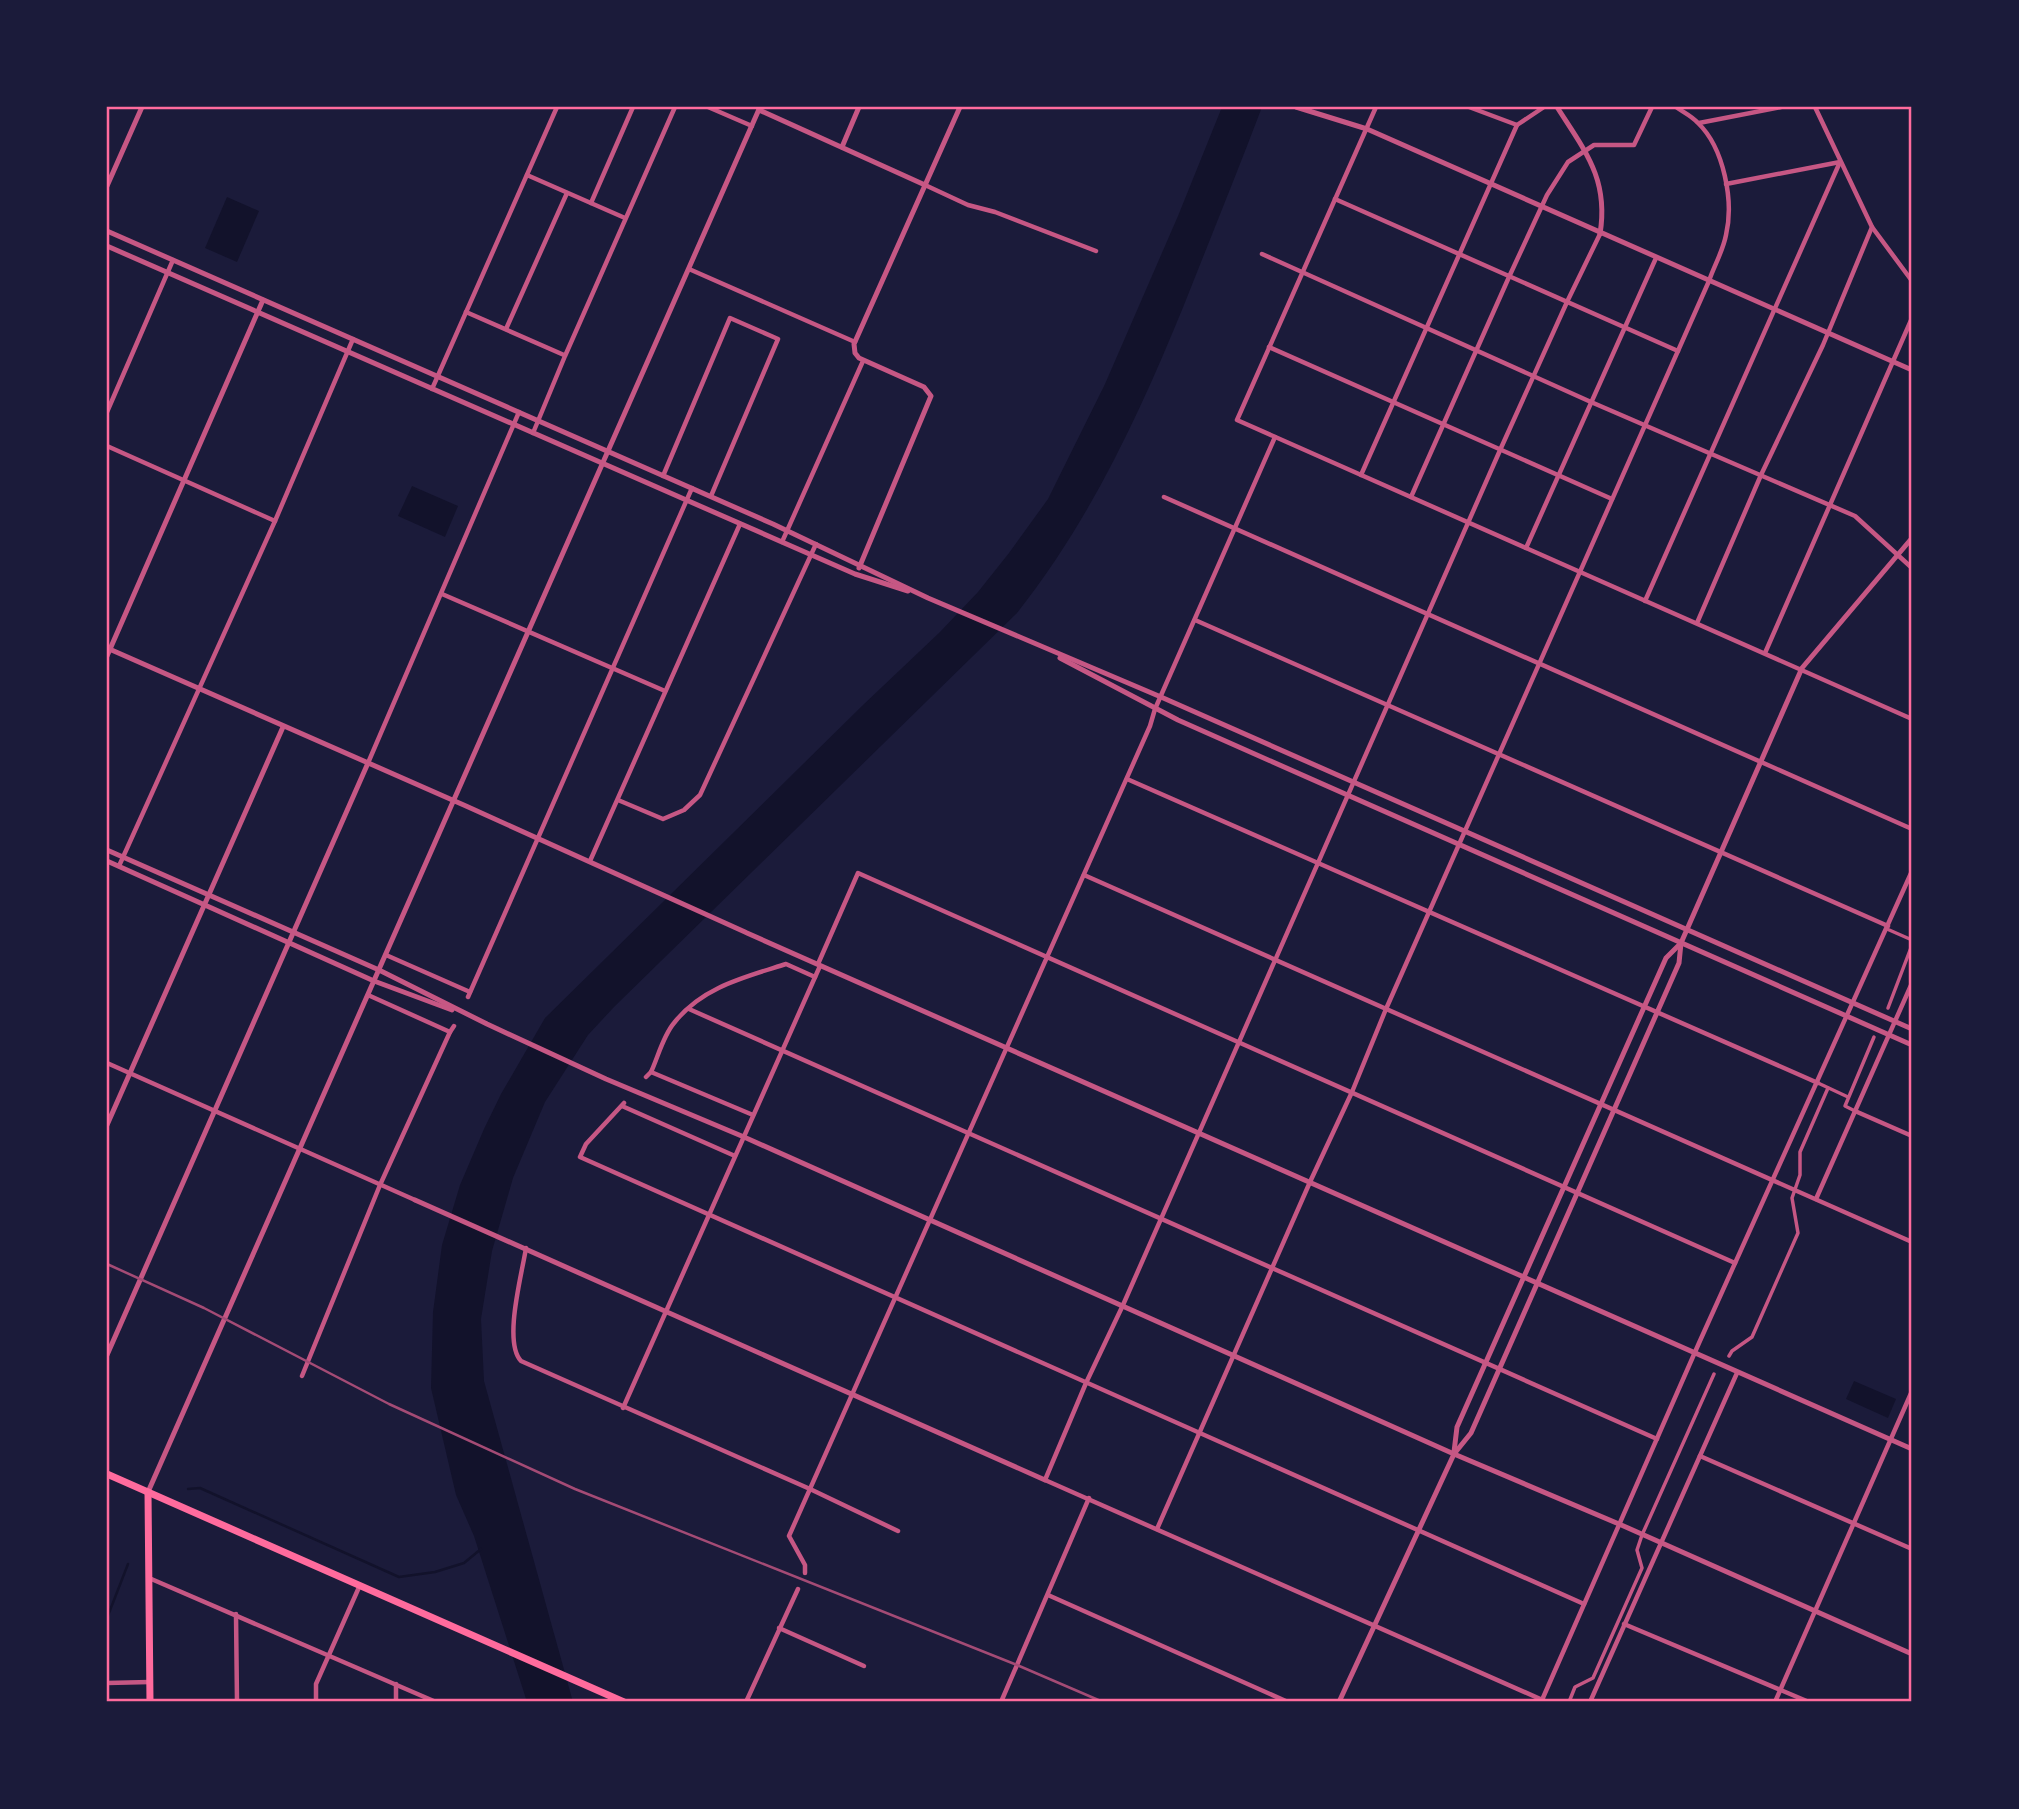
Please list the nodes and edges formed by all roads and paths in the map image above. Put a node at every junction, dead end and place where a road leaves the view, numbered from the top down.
1 (142, 107) edge
2 (557, 107) edge
3 (633, 107) edge
4 (674, 107) edge
5 (708, 107) edge
6 (859, 107) edge
7 (960, 107) edge
8 (1296, 107) edge
9 (1376, 107) edge
10 (1469, 107) edge
11 (1544, 107) edge
12 (1557, 107) edge
13 (1652, 107) edge
14 (1676, 107) edge
15 (1781, 107) edge
16 (1815, 107) edge
17 (759, 108) edge
18 (718, 109) edge
19 (1699, 123) junction
20 (1517, 125) junction
21 (752, 126) junction
22 (1367, 129) junction
23 (842, 146) junction
24 (1584, 150) junction
25 (1840, 162) junction
26 (527, 175) junction
27 (1490, 183) junction
28 (1726, 184) junction
29 (925, 185) junction
30 (107, 186) edge
31 (567, 193) junction
32 (1335, 199) junction
33 (591, 203) junction
34 (1543, 206) junction
35 (625, 218) junction
36 (1872, 227) junction
37 (107, 232) edge
38 (1601, 234) junction
39 (107, 246) edge
40 (1096, 251) dead end
41 (1262, 254) dead end
42 (1459, 254) junction
43 (1656, 258) junction
44 (173, 260) junction
45 (689, 269) junction
46 (1302, 272) junction
47 (168, 273) junction
48 (1509, 277) junction
49 (1709, 281) junction
50 (1912, 281) edge
51 (263, 300) junction
52 (1567, 302) junction
53 (1775, 310) junction
54 (257, 312) junction
55 (466, 312) junction
56 (1912, 318) edge
57 (1426, 327) junction
58 (1623, 327) junction
59 (506, 329) junction
60 (1828, 333) junction
61 (353, 339) junction
62 (855, 342) junction
63 (1269, 347) junction
64 (1476, 351) junction
65 (1678, 351) junction
66 (348, 352) junction
67 (565, 356) junction
68 (863, 361) junction
69 (1893, 362) junction
70 (1912, 370) edge
71 (436, 376) junction
72 (1534, 376) junction
73 (432, 389) junction
74 (1394, 402) junction
75 (1591, 402) junction
76 (107, 412) edge
77 (519, 412) junction
78 (537, 420) junction
79 (1444, 424) junction
80 (515, 425) junction
81 (1646, 425) junction
82 (533, 433) junction
83 (1275, 437) junction
84 (107, 446) edge
85 (1501, 448) junction
86 (608, 452) junction
87 (1710, 453) junction
88 (603, 463) junction
89 (1361, 475) junction
90 (1761, 475) junction
91 (663, 476) junction
92 (1559, 476) junction
93 (185, 481) junction
94 (692, 488) junction
95 (711, 496) junction
96 (1164, 497) dead end
97 (1411, 497) junction
98 (1612, 499) junction
99 (687, 500) junction
100 (1830, 505) junction
101 (275, 521) junction
102 (1468, 522) junction
103 (740, 524) junction
104 (1235, 528) junction
105 (787, 530) junction
106 (1912, 538) edge
107 (782, 542) junction
108 (816, 543) junction
109 (1526, 548) junction
110 (811, 555) junction
111 (1898, 555) junction
112 (860, 565) junction
113 (1912, 568) edge
114 (1580, 572) junction
115 (855, 574) junction
116 (442, 594) junction
117 (928, 598) junction
118 (1645, 601) junction
119 (1428, 615) junction
120 (1195, 620) junction
121 (1697, 623) junction
122 (529, 631) junction
123 (1030, 641) junction
124 (108, 651) edge
125 (1765, 653) junction
126 (1539, 664) junction
127 (613, 667) junction
128 (1802, 668) junction
129 (198, 689) junction
130 (665, 691) junction
131 (1161, 697) junction
132 (1388, 705) junction
133 (1155, 709) junction
134 (1912, 719) edge
135 (283, 726) junction
136 (1500, 755) junction
137 (1761, 762) junction
138 (368, 763) junction
139 (1127, 779) junction
140 (1354, 782) junction
141 (1348, 796) junction
142 (454, 800) junction
143 (618, 800) junction
144 (1912, 829) edge
145 (1466, 832) junction
146 (538, 838) junction
147 (1460, 845) junction
148 (107, 850) edge
149 (1721, 852) junction
150 (123, 857) junction
151 (107, 861) edge
152 (590, 861) junction
153 (1318, 864) junction
154 (119, 866) junction
155 (1912, 872) edge
156 (1084, 875) junction
157 (209, 895) junction
158 (205, 903) junction
159 (1430, 912) junction
160 (1888, 927) junction
161 (1687, 930) junction
162 (293, 932) junction
163 (289, 942) junction
164 (1912, 942) edge
165 (1681, 943) junction
166 (386, 955) junction
167 (1047, 958) junction
168 (1275, 960) junction
169 (819, 965) junction
170 (379, 970) junction
171 (815, 977) junction
172 (374, 981) junction
173 (1912, 983) edge
174 (368, 995) junction
175 (1854, 1003) junction
176 (1644, 1007) junction
177 (1888, 1008) dead end
178 (689, 1009) junction
179 (1386, 1009) junction
180 (1658, 1013) junction
181 (1848, 1017) junction
182 (1895, 1022) junction
183 (487, 1024) junction
184 (454, 1026) dead end
185 (1912, 1029) edge
186 (450, 1032) junction
187 (1889, 1035) junction
188 (1874, 1037) dead end
189 (1238, 1043) junction
190 (1912, 1045) edge
191 (1006, 1048) junction
192 (782, 1050) junction
193 (107, 1063) edge
194 (651, 1072) junction
195 (130, 1073) junction
196 (646, 1077) dead end
197 (1818, 1083) junction
198 (1828, 1088) junction
199 (1352, 1093) junction
200 (1849, 1097) junction
201 (1601, 1104) junction
202 (1614, 1110) junction
203 (215, 1111) junction
204 (1855, 1111) junction
205 (753, 1115) junction
206 (107, 1125) edge
207 (967, 1132) junction
208 (1199, 1133) junction
209 (1912, 1136) edge
210 (744, 1137) junction
211 (300, 1149) junction
212 (735, 1156) junction
213 (1772, 1180) junction
214 (1310, 1182) junction
215 (380, 1185) junction
216 (1564, 1187) junction
217 (1795, 1190) junction
218 (1577, 1193) junction
219 (1816, 1199) junction
220 (415, 1200) joint
221 (708, 1216) junction
222 (1160, 1218) junction
223 (929, 1220) junction
224 (1912, 1242) edge
225 (526, 1248) junction
226 (1735, 1263) junction
227 (1273, 1268) junction
228 (1523, 1278) junction
229 (1537, 1284) junction
230 (894, 1297) junction
231 (1123, 1305) junction
232 (666, 1311) junction
233 (1695, 1354) junction
234 (107, 1355) edge
235 (1234, 1355) junction
236 (1729, 1356) dead end
237 (1486, 1362) junction
238 (1500, 1368) junction
239 (1737, 1373) junction
240 (1714, 1374) dead end
241 (302, 1376) dead end
242 (1086, 1382) junction
243 (1912, 1391) edge
244 (853, 1394) junction
245 (623, 1408) junction
246 (1200, 1433) junction
247 (1657, 1439) junction
248 (1891, 1440) junction
249 (1912, 1449) edge
250 (1454, 1454) junction
251 (1700, 1456) junction
252 (107, 1474) edge
253 (1045, 1480) junction
254 (810, 1489) junction
255 (148, 1492) junction
256 (1089, 1498) junction
257 (1619, 1524) junction
258 (1853, 1524) junction
259 (1157, 1529) junction
260 (1418, 1530) junction
261 (898, 1531) dead end
262 (1642, 1535) junction
263 (1660, 1542) junction
264 (1912, 1549) edge
265 (805, 1573) dead end
266 (149, 1577) junction
267 (360, 1584) junction
268 (798, 1588) dead end
269 (1048, 1595) junction
270 (1584, 1604) junction
271 (1815, 1611) junction
272 (236, 1614) junction
273 (1624, 1624) junction
274 (1376, 1626) junction
275 (779, 1629) junction
276 (1912, 1654) edge
277 (327, 1655) junction
278 (864, 1666) dead end
279 (150, 1682) junction
280 (107, 1683) edge
281 (396, 1684) junction
282 (1780, 1690) junction
283 (1545, 1701) edge
284 (150, 1702) edge
285 (237, 1702) edge
286 (316, 1702) edge
287 (396, 1702) edge
288 (436, 1702) edge
289 (624, 1702) edge
290 (746, 1702) edge
291 (1001, 1702) edge
292 (1288, 1702) edge
293 (1339, 1702) edge
294 (1569, 1702) edge
295 (1590, 1702) edge
296 (1775, 1702) edge
297 (1809, 1702) edge

1 - 30 street
2 - 26 street
3 - 33 street
4 - 35 street
5 - 18 street
6 - 23 street
7 - 29 street
8 - 22 street
9 - 22 street
10 - 20 street
11 - 20 street
12 - 24 street
13 - 24 street
14 - 19 street
15 - 19 street
16 - 25 street
17 - 21 street
17 - 23 street
18 - 21 street
19 - 28 street
20 - 27 street
21 - 45 street
22 - 27 street
22 - 32 street
23 - 29 street
24 - 34 street
24 - 38 street
25 - 28 street
25 - 36 street
25 - 53 street
26 - 31 street
26 - 55 street
27 - 34 street
27 - 42 street
28 - 49 street
29 - 40 street
29 - 62 street
31 - 33 street
31 - 59 street
32 - 42 street
32 - 46 street
33 - 35 street
34 - 38 street
34 - 48 street
35 - 67 street
36 - 50 street
36 - 60 street
37 - 44 street
38 - 43 street
38 - 52 street
39 - 47 street
41 - 46 street
42 - 48 street
42 - 57 street
43 - 49 street
43 - 58 street
44 - 47 street
44 - 51 street
45 - 62 street
45 - 86 street
46 - 57 street
46 - 63 street
47 - 54 street
47 - 76 street
48 - 52 street
48 - 64 street
49 - 53 street
49 - 65 street
51 - 54 street
51 - 61 street
52 - 58 street
52 - 72 street
53 - 60 street
53 - 87 street
54 - 66 street
54 - 93 street
55 - 59 street
55 - 71 street
56 - 69 street
57 - 64 street
57 - 74 street
58 - 65 street
58 - 75 street
59 - 67 street
60 - 69 street
60 - 90 street
61 - 66 street
61 - 71 street
62 - 68 street
63 - 74 street
63 - 83 street
64 - 72 street
64 - 79 street
65 - 81 street
66 - 73 street
66 - 101 street
67 - 78 street
68 - 105 street
68 - 112 street
69 - 70 street
69 - 100 street
71 - 73 street
71 - 77 street
72 - 75 street
72 - 85 street
73 - 80 street
74 - 79 street
74 - 89 street
75 - 81 street
75 - 92 street
77 - 78 street
77 - 80 street
78 - 82 street
78 - 86 street
79 - 85 street
79 - 97 street
80 - 82 street
80 - 116 street
81 - 87 street
81 - 98 street
82 - 88 street
83 - 89 street
83 - 104 street
84 - 93 street
85 - 92 street
85 - 102 street
86 - 88 street
86 - 91 street
87 - 90 street
87 - 118 street
88 - 99 street
88 - 122 street
89 - 97 street
90 - 100 street
90 - 121 street
91 - 94 street
91 - 95 street
92 - 98 street
92 - 109 street
93 - 101 street
93 - 124 street
94 - 95 street
94 - 99 street
95 - 105 street
96 - 104 street
97 - 102 street
98 - 114 street
99 - 103 street
99 - 127 street
100 - 111 street
100 - 125 street
101 - 129 street
102 - 109 street
102 - 119 street
103 - 107 street
103 - 130 street
104 - 119 street
104 - 120 street
105 - 107 street
105 - 108 street
106 - 111 street
107 - 110 street
108 - 110 street
108 - 112 street
109 - 114 street
110 - 115 street
110 - 143 street
111 - 113 street
111 - 128 street
112 - 115 street
112 - 117 street
114 - 118 street
114 - 126 street
115 - 117 street
116 - 122 street
116 - 138 street
117 - 123 street
118 - 121 street
119 - 126 street
119 - 132 street
120 - 131 street
120 - 132 street
121 - 125 street
122 - 127 street
122 - 142 street
123 - 131 street
123 - 133 street
124 - 129 street
125 - 128 street
126 - 136 street
126 - 137 street
127 - 130 street
127 - 146 street
128 - 134 street
128 - 137 street
129 - 135 street
129 - 150 street
130 - 143 street
131 - 133 street
131 - 140 street
132 - 136 street
132 - 140 street
133 - 139 street
133 - 141 street
135 - 138 street
135 - 157 street
136 - 145 street
136 - 149 street
137 - 144 street
137 - 149 street
138 - 142 street
138 - 162 street
139 - 153 street
139 - 156 street
140 - 141 street
140 - 145 street
141 - 147 street
141 - 153 street
142 - 146 street
142 - 166 street
143 - 152 street
145 - 147 street
145 - 161 street
146 - 152 street
146 - 166 street
147 - 159 street
147 - 165 street
148 - 150 street
149 - 160 street
149 - 161 street
150 - 154 street
150 - 157 street
151 - 154 street
152 - 169 street
153 - 159 street
153 - 168 street
154 - 158 street
155 - 160 street
156 - 167 street
156 - 168 street
157 - 158 street
157 - 162 street
158 - 163 street
158 - 195 street
159 - 176 street
159 - 179 street
160 - 164 street
160 - 175 street
161 - 165 street
161 - 175 street
162 - 163 street
162 - 170 street
163 - 172 street
163 - 203 street
164 - 177 street
165 - 176 street
165 - 180 street
165 - 181 street
166 - 170 street
167 - 169 street
167 - 189 street
167 - 191 street
168 - 179 street
168 - 189 street
169 - 171 street
169 - 191 street
170 - 172 street
170 - 183 street
171 - 178 street
171 - 192 street
172 - 174 street
172 - 183 street
173 - 182 street
174 - 186 street
174 - 211 street
175 - 181 street
175 - 182 street
176 - 180 street
176 - 201 street
178 - 192 street
178 - 194 street
179 - 199 street
179 - 201 street
180 - 197 street
180 - 202 street
181 - 187 street
181 - 197 street
182 - 185 street
182 - 187 street
183 - 210 street
184 - 186 street
186 - 215 street
187 - 190 street
187 - 204 street
188 - 200 street
189 - 199 street
189 - 208 street
191 - 207 street
191 - 208 street
192 - 205 street
192 - 207 street
193 - 195 street
194 - 196 street
194 - 205 street
195 - 203 street
195 - 206 street
197 - 198 street
197 - 213 street
198 - 200 street
198 - 217 street
199 - 214 street
199 - 216 street
200 - 204 street
201 - 202 street
201 - 216 street
202 - 213 street
202 - 218 street
203 - 211 street
203 - 234 street
204 - 209 street
204 - 219 street
205 - 210 street
207 - 222 street
207 - 223 street
208 - 214 street
208 - 222 street
210 - 212 street
210 - 223 street
211 - 215 street
211 - 255 street
212 - 221 street
212 - 221 street
213 - 217 street
213 - 226 street
214 - 227 street
214 - 228 street
215 - 220 street
215 - 241 street
216 - 218 street
216 - 228 street
217 - 219 street
217 - 236 street
218 - 226 street
218 - 229 street
219 - 224 street
220 - 225 street
221 - 230 street
221 - 232 street
222 - 227 street
222 - 231 street
223 - 230 street
223 - 231 street
225 - 232 street
225 - 245 street
226 - 233 street
227 - 235 street
227 - 237 street
228 - 229 street
228 - 237 street
229 - 233 street
229 - 238 street
230 - 242 street
230 - 244 street
231 - 235 street
231 - 242 street
232 - 244 street
232 - 245 street
233 - 239 street
233 - 247 street
235 - 246 street
235 - 250 street
237 - 238 street
237 - 250 street
238 - 247 street
238 - 250 street
239 - 248 street
239 - 251 street
240 - 262 street
242 - 246 street
242 - 253 street
243 - 248 street
244 - 253 street
244 - 254 street
245 - 254 street
246 - 259 street
246 - 260 street
247 - 257 street
248 - 249 street
248 - 258 street
250 - 257 street
250 - 260 street
251 - 258 street
251 - 263 street
252 - 255 main road
253 - 256 street
254 - 261 street
254 - 265 street
255 - 266 main road
255 - 267 main road
256 - 259 street
256 - 269 street
257 - 262 street
257 - 270 street
258 - 264 street
258 - 271 street
259 - 274 street
260 - 270 street
260 - 274 street
262 - 263 street
262 - 294 street
263 - 271 street
263 - 273 street
266 - 272 street
266 - 279 main road
267 - 277 street
267 - 289 main road
268 - 275 street
269 - 291 street
269 - 292 street
270 - 283 street
271 - 276 street
271 - 282 street
272 - 277 street
272 - 285 street
273 - 282 street
273 - 295 street
274 - 283 street
274 - 293 street
275 - 278 street
275 - 290 street
277 - 281 street
277 - 286 street
279 - 280 street
279 - 284 main road
281 - 287 street
281 - 288 street
282 - 296 street
282 - 297 street

